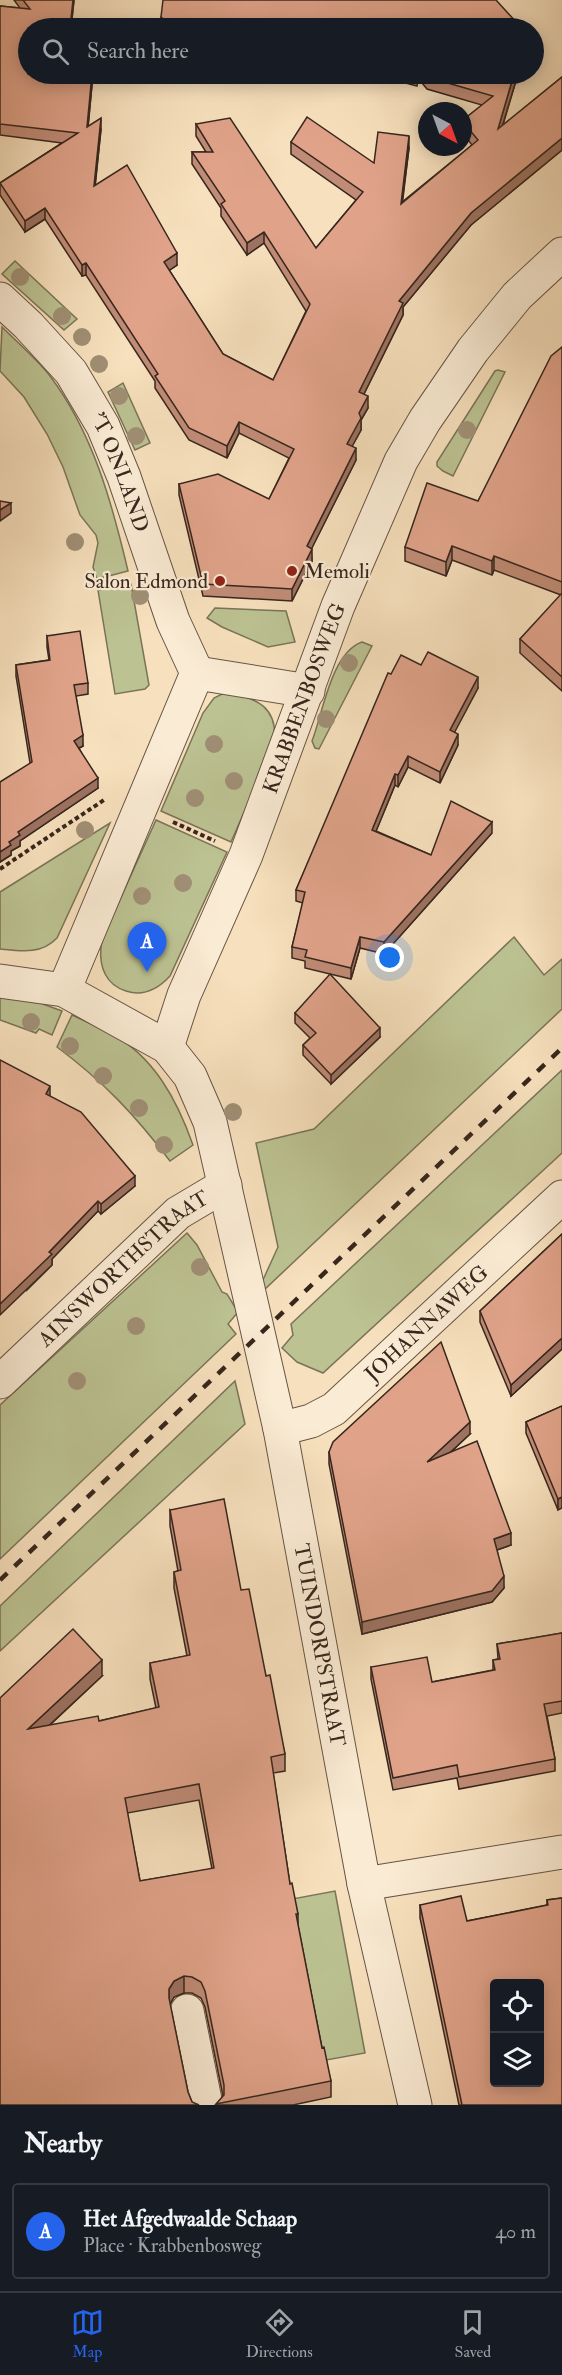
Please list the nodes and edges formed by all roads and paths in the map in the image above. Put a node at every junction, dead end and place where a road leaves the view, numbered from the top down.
1 (562, 254) edge
2 (0, 299) edge
3 (197, 674) junction
4 (308, 691) junction
5 (140, 807) junction
6 (246, 855) junction
7 (0, 869) edge
8 (0, 981) edge
9 (64, 990) junction
10 (167, 1047) junction
11 (225, 1185) junction
12 (562, 1197) edge
13 (0, 1382) edge
14 (280, 1429) junction
15 (562, 1852) edge
16 (364, 1884) junction
17 (187, 2011) dead end
18 (206, 2105) edge
19 (415, 2105) edge

1 - 4 street, KRABBENBOSWEG
2 - 3 street, 'T ONLAND
3 - 4 street
3 - 5 street
4 - 6 street, KRABBENBOSWEG
5 - 6 path
5 - 7 path
5 - 9 street
6 - 10 street, KRABBENBOSWEG
8 - 9 street
9 - 10 street
10 - 11 street, TUINDORPSTRAAT
11 - 13 street, AINSWORTHSTRAAT
11 - 14 street, TUINDORPSTRAAT
12 - 14 street, JOHANNAWEG
14 - 16 street, TUINDORPSTRAAT
15 - 16 street
16 - 19 street, TUINDORPSTRAAT
17 - 18 street

